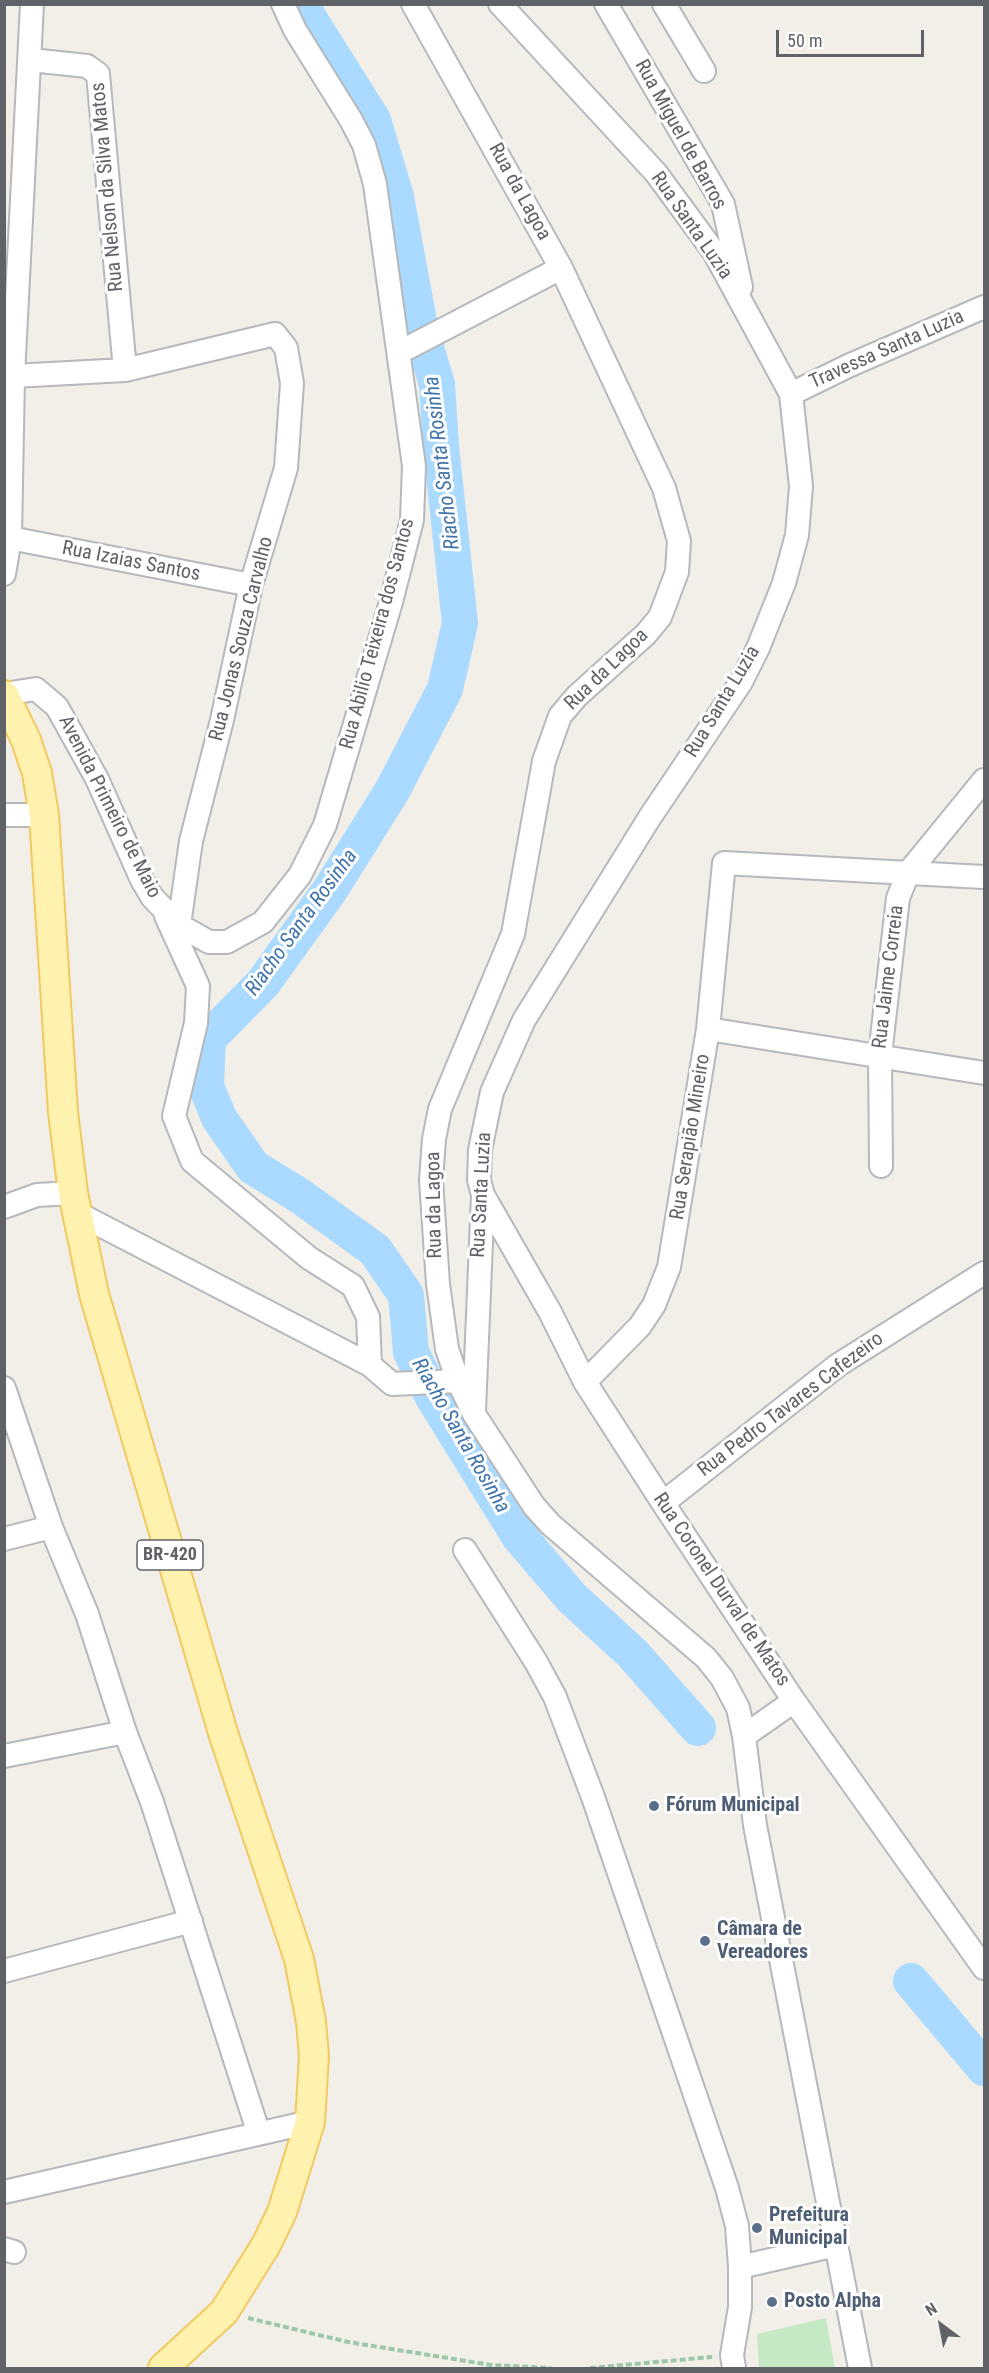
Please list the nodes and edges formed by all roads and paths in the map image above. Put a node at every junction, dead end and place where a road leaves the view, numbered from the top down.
1 (32, 4) edge
2 (283, 4) edge
3 (413, 4) edge
4 (500, 4) edge
5 (606, 4) edge
6 (664, 4) edge
7 (31, 60) junction
8 (704, 71) dead end
9 (561, 268) junction
10 (745, 307) junction
11 (984, 307) edge
12 (400, 352) junction
13 (125, 370) junction
14 (13, 376) junction
15 (790, 394) junction
16 (10, 538) junction
17 (4, 574) edge
18 (251, 585) junction
19 (4, 694) edge
20 (984, 780) edge
21 (4, 814) edge
22 (44, 815) junction
23 (908, 873) junction
24 (984, 877) edge
25 (171, 917) junction
26 (209, 942) joint
27 (708, 1029) junction
28 (880, 1055) junction
29 (984, 1073) edge
30 (881, 1166) dead end
31 (483, 1195) junction
32 (75, 1203) junction
33 (4, 1207) edge
34 (984, 1273) edge
35 (370, 1365) junction
36 (458, 1382) junction
37 (585, 1382) junction
38 (4, 1388) edge
39 (474, 1414) junction
40 (663, 1503) junction
41 (51, 1527) junction
42 (4, 1539) edge
43 (465, 1550) dead end
44 (794, 1701) junction
45 (125, 1732) junction
46 (744, 1736) junction
47 (4, 1755) edge
48 (191, 1921) junction
49 (984, 1968) edge
50 (4, 1971) edge
51 (310, 2122) junction
52 (258, 2131) junction
53 (4, 2192) edge
54 (836, 2245) junction
55 (740, 2266) junction
56 (224, 2312) junction
57 (733, 2362) edge
58 (163, 2368) edge
59 (551, 2368) edge
60 (590, 2368) edge
61 (860, 2368) edge

1 - 7 street
2 - 12 street, Rua Abilio Teixeira dos Santos
3 - 9 street, Rua da Lagoa
4 - 10 street, Rua Santa Luzia
5 - 10 street, Rua Miguel de Barros
6 - 8 street
7 - 13 street, Rua Nelson da Silva Matos
7 - 14 street
9 - 12 street
9 - 36 street, Rua da Lagoa
10 - 15 street, Rua Santa Luzia
11 - 15 street, Travessa Santa Luzia
12 - 26 street, Rua Abilio Teixeira dos Santos
13 - 14 street
13 - 18 street, Rua Jonas Souza Carvalho
14 - 16 street
15 - 31 street, Rua Santa Luzia
16 - 17 street
16 - 18 street, Rua Izaias Santos
18 - 25 street, Rua Jonas Souza Carvalho
19 - 22 main road, BR-420
19 - 25 street, Avenida Primeiro de Maio
20 - 23 street, Rua Jaime Correia
21 - 22 street
22 - 32 main road, BR-420
23 - 24 street
23 - 27 street, Rua Serapião Mineiro
23 - 28 street, Rua Jaime Correia
25 - 26 street, Avenida Primeiro de Maio
25 - 35 street
27 - 28 street
27 - 37 street, Rua Serapião Mineiro
28 - 29 street
28 - 30 street, Rua Jaime Correia
31 - 37 street, Rua Coronel Durval de Matos
31 - 39 street, Rua Santa Luzia
32 - 33 street
32 - 35 street
32 - 51 main road, BR-420
34 - 40 street, Rua Pedro Tavares Cafezeiro
35 - 36 street
36 - 39 street, Rua da Lagoa
37 - 40 street, Rua Coronel Durval de Matos
38 - 41 street
39 - 46 street, Rua da Lagoa
40 - 44 street, Rua Coronel Durval de Matos
41 - 42 street
41 - 45 street
43 - 55 street
44 - 46 street
44 - 49 street, Rua Coronel Durval de Matos
45 - 47 street
45 - 48 street
46 - 54 street, Rua da Lagoa
48 - 50 street
48 - 52 street
51 - 52 street
51 - 56 main road, BR-420
52 - 53 street
54 - 55 street
54 - 61 street, Rua da Lagoa
55 - 57 street
56 - 58 main road, BR-420
56 - 59 path
57 - 60 path

